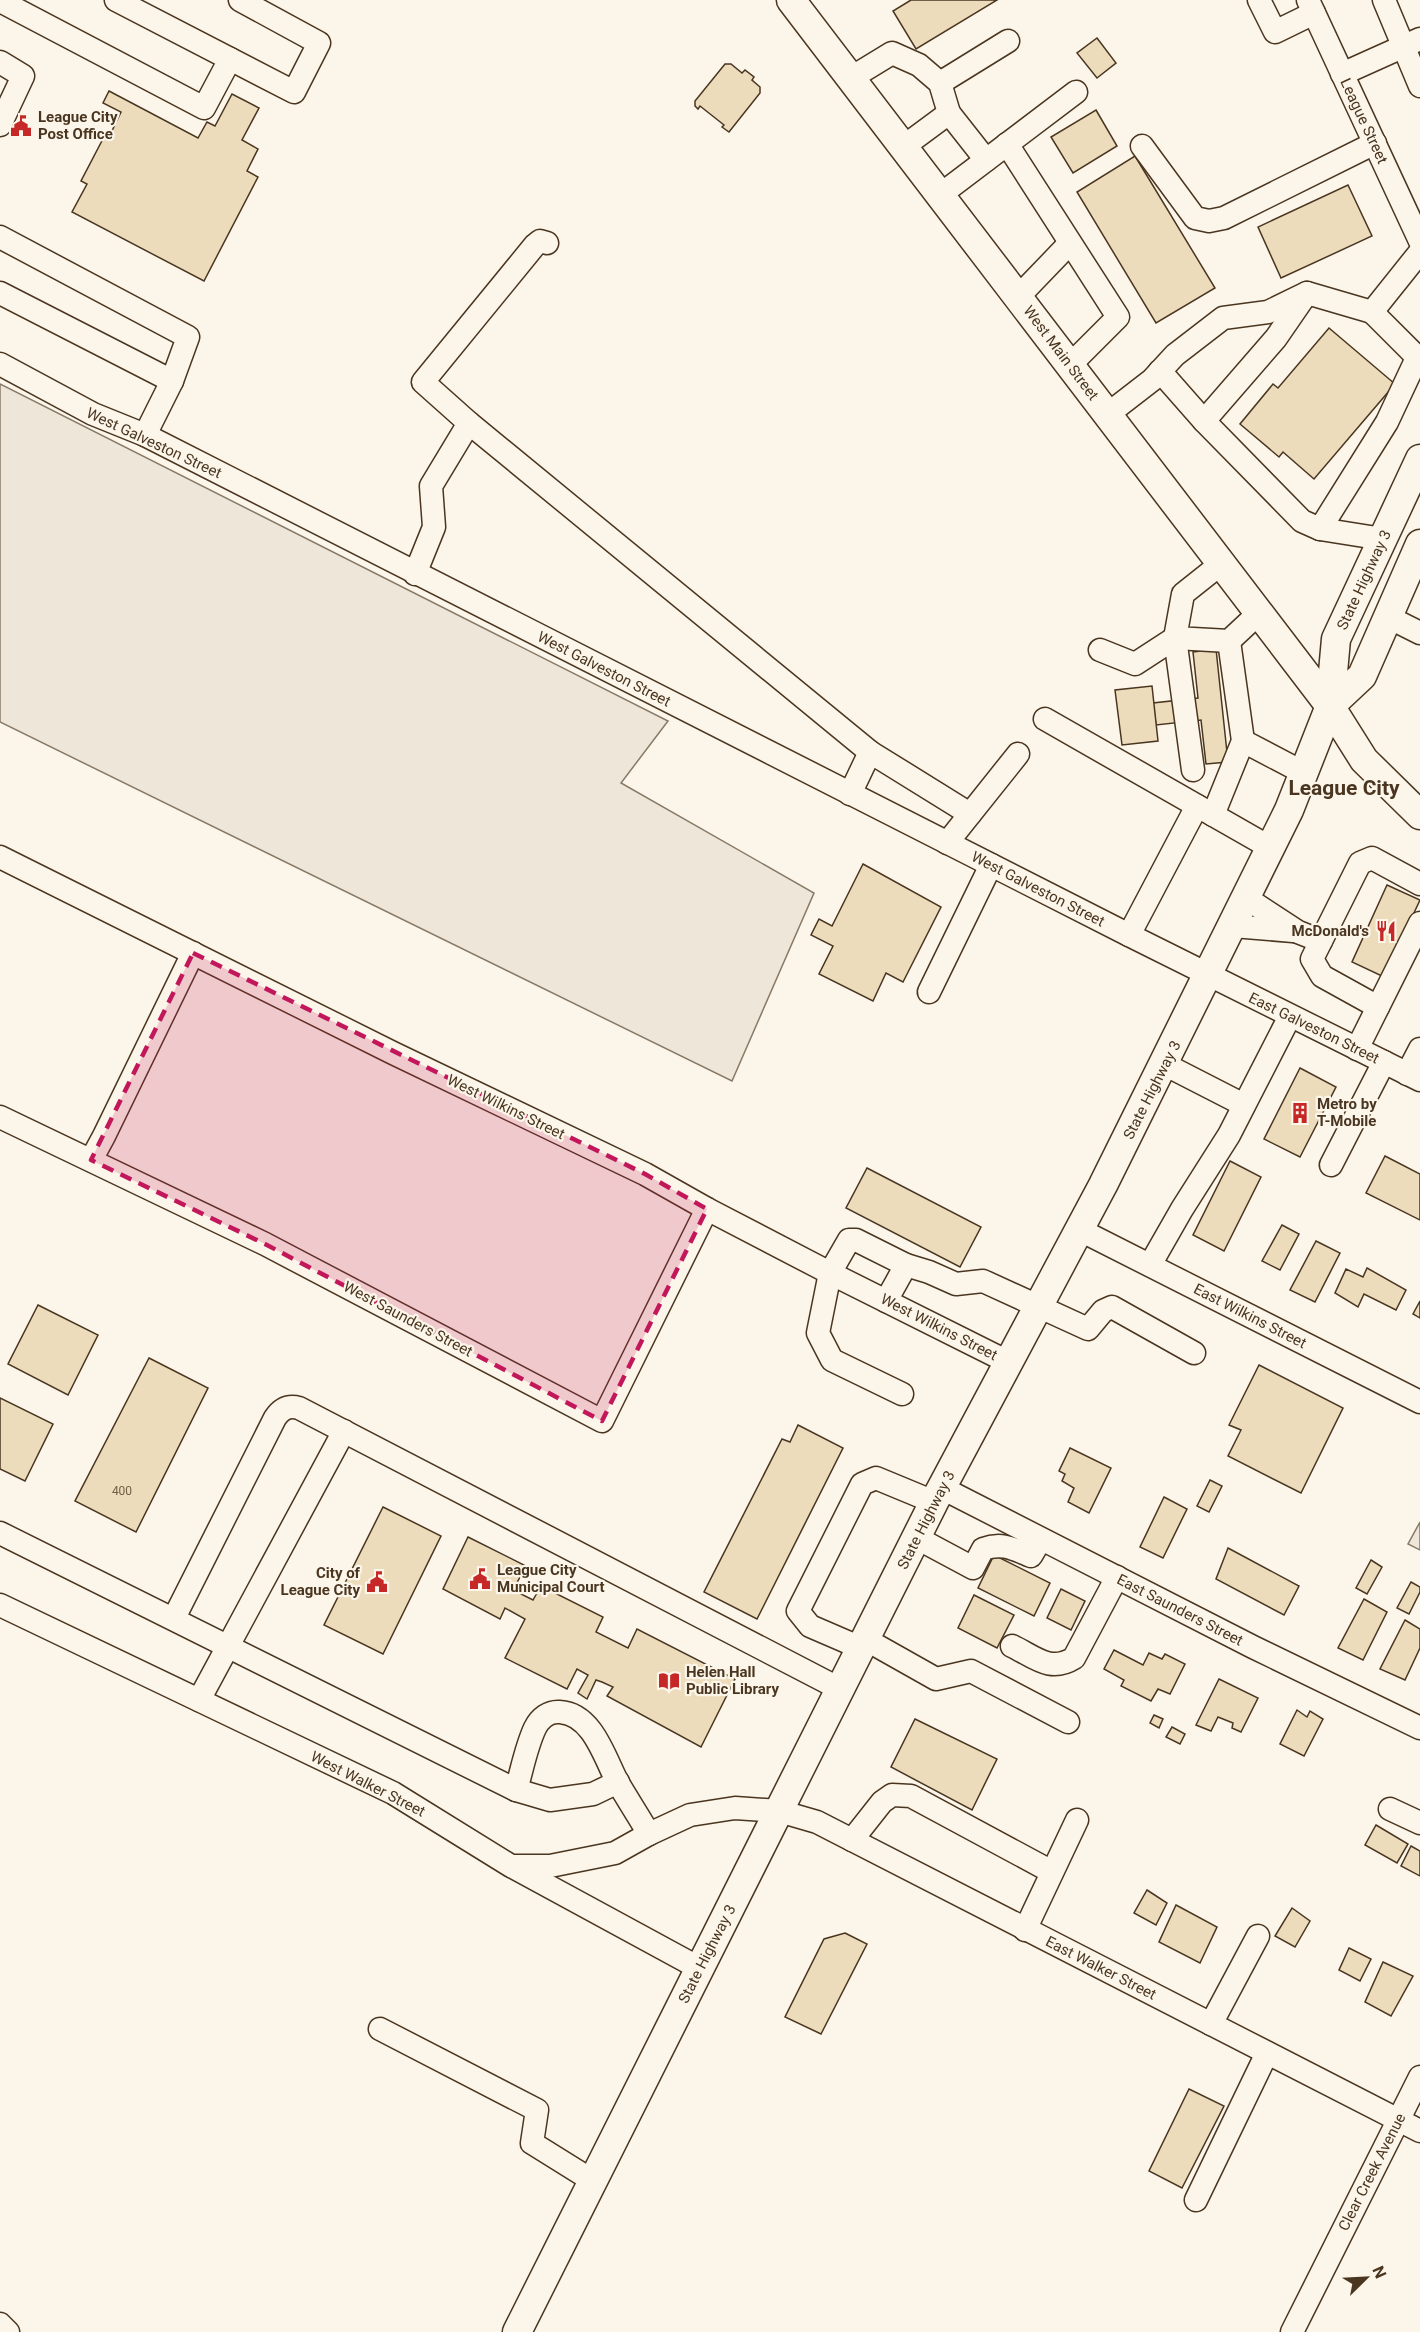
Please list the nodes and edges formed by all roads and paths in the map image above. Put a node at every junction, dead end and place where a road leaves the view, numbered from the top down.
1 (116, 0) edge
2 (240, 0) edge
3 (791, 0) edge
4 (1259, 0) edge
5 (1384, 0) edge
6 (4, 7) edge
7 (1311, 7) edge
8 (1008, 41) dead end
9 (1412, 43) edge
10 (230, 59) junction
11 (0, 62) edge
12 (1342, 74) junction
13 (851, 78) junction
14 (939, 83) junction
15 (1420, 86) edge
16 (1076, 92) dead end
17 (949, 113) junction
18 (0, 125) edge
19 (1375, 143) junction
20 (1007, 144) junction
21 (1142, 146) dead end
22 (903, 147) junction
23 (986, 160) junction
24 (940, 195) junction
25 (0, 237) edge
26 (1420, 241) edge
27 (547, 243) dead end
28 (1070, 243) junction
29 (1420, 252) edge
30 (0, 293) edge
31 (1307, 293) junction
32 (1018, 297) junction
33 (1372, 312) junction
34 (1418, 359) edge
35 (0, 364) edge
36 (1070, 365) junction
37 (1160, 371) junction
38 (172, 381) junction
39 (1108, 414) junction
40 (1204, 421) junction
41 (469, 423) junction
42 (145, 435) junction
43 (1420, 459) edge
44 (1320, 530) junction
45 (1383, 539) junction
46 (1420, 544) edge
47 (1222, 563) junction
48 (415, 574) junction
49 (1259, 613) junction
50 (1388, 617) junction
51 (1420, 633) edge
52 (1175, 638) junction
53 (1228, 641) junction
54 (1100, 650) dead end
55 (1330, 706) junction
56 (1045, 719) dead end
57 (1243, 741) junction
58 (870, 752) junction
59 (1018, 754) dead end
60 (1193, 770) junction
61 (1304, 772) junction
62 (1226, 784) junction
63 (850, 794) junction
64 (1415, 804) edge
65 (1196, 805) junction
66 (969, 813) junction
67 (947, 843) junction
68 (1271, 848) junction
69 (0, 857) edge
70 (991, 865) junction
71 (1420, 884) edge
72 (1246, 898) junction
73 (1420, 924) edge
74 (1233, 926) junction
75 (1298, 932) junction
76 (1129, 935) junction
77 (1321, 941) junction
78 (193, 953) junction
79 (1209, 976) junction
80 (929, 992) dead end
81 (1378, 1007) junction
82 (1290, 1016) junction
83 (1420, 1048) edge
84 (1357, 1049) junction
85 (1384, 1062) junction
86 (1164, 1064) junction
87 (1414, 1077) edge
88 (1244, 1105) junction
89 (0, 1117) edge
90 (91, 1160) junction
91 (1331, 1165) dead end
92 (706, 1209) junction
93 (1080, 1230) junction
94 (906, 1265) junction
95 (1150, 1265) junction
96 (830, 1273) junction
97 (886, 1301) junction
98 (1038, 1307) junction
99 (1194, 1353) dead end
100 (1008, 1362) junction
101 (902, 1394) dead end
102 (1420, 1402) edge
103 (344, 1431) junction
104 (938, 1495) junction
105 (0, 1534) edge
106 (917, 1538) junction
107 (1041, 1539) junction
108 (1117, 1577) junction
109 (0, 1605) edge
110 (174, 1618) junction
111 (863, 1644) junction
112 (229, 1645) junction
113 (1012, 1646) dead end
114 (840, 1689) junction
115 (199, 1700) junction
116 (1068, 1722) dead end
117 (1420, 1728) edge
118 (618, 1782) junction
119 (516, 1790) junction
120 (1390, 1809) dead end
121 (779, 1811) junction
122 (1077, 1820) dead end
123 (1420, 1823) edge
124 (649, 1834) junction
125 (852, 1840) junction
126 (511, 1866) junction
127 (1052, 1872) junction
128 (1025, 1929) junction
129 (1258, 1936) dead end
130 (699, 1968) junction
131 (1211, 2024) junction
132 (380, 2029) dead end
133 (1268, 2053) junction
134 (1420, 2077) edge
135 (1398, 2120) junction
136 (1420, 2131) edge
137 (593, 2181) junction
138 (1196, 2200) dead end
139 (0, 2324) edge
140 (9, 2332) edge
141 (517, 2332) edge
142 (1292, 2332) edge

1 - 10 street
2 - 10 street
3 - 13 main road, West Main Street
4 - 7 street
5 - 9 street
6 - 10 street
7 - 12 street, League Street
8 - 14 street
9 - 12 street
9 - 15 street
11 - 18 street
12 - 19 street, League Street
13 - 14 street
13 - 22 main road, West Main Street
14 - 17 street
16 - 20 street
17 - 22 street
17 - 23 street
19 - 21 street
19 - 26 street, League Street
20 - 23 street
20 - 28 street
22 - 24 main road, West Main Street
23 - 24 street
24 - 32 main road, West Main Street
25 - 38 street
27 - 41 street
28 - 32 street
28 - 36 street
29 - 33 street
30 - 38 street
31 - 33 street
31 - 37 street
31 - 40 street
32 - 36 main road, West Main Street
33 - 34 street
34 - 44 street
35 - 42 street, West Galveston Street
36 - 39 main road, West Main Street
37 - 39 street
37 - 40 street
38 - 42 street
39 - 47 main road, West Main Street
40 - 44 street
41 - 48 street
41 - 58 street
42 - 48 street, West Galveston Street
43 - 45 main road, State Highway 3
44 - 45 street
45 - 55 main road, State Highway 3
46 - 50 main road, State Highway 3
47 - 49 main road, West Main Street
47 - 52 street
48 - 63 street, West Galveston Street
49 - 53 street
49 - 55 main road, West Main Street
50 - 51 street
50 - 55 main road, State Highway 3
52 - 53 street
52 - 54 street
52 - 60 street
53 - 57 street
55 - 61 main road, State Highway 3
55 - 64 main road, West Main Street
56 - 65 street
57 - 61 street
57 - 62 street
58 - 63 street
58 - 66 street
59 - 66 street
60 - 62 street
60 - 65 street
61 - 68 main road, State Highway 3
62 - 65 street
63 - 67 street, West Galveston Street
65 - 68 street
65 - 76 street
66 - 67 street
67 - 70 street, West Galveston Street
68 - 72 main road, State Highway 3
69 - 78 street, West Wilkins Street
70 - 76 street, West Galveston Street
70 - 80 street
71 - 77 street
72 - 74 main road, State Highway 3
72 - 75 street
73 - 81 street
74 - 75 street
74 - 79 main road, State Highway 3
75 - 77 street
76 - 79 street, West Galveston Street
77 - 81 street
78 - 90 street
78 - 92 street, West Wilkins Street
79 - 82 street, East Galveston Street
79 - 86 main road, State Highway 3
81 - 84 street
82 - 84 street, East Galveston Street
82 - 88 street
83 - 87 street
84 - 85 street, East Galveston Street
85 - 87 street, East Galveston Street
85 - 91 street
86 - 88 street
86 - 93 main road, State Highway 3
88 - 95 street
89 - 90 street, West Saunders Street
90 - 92 street, West Saunders Street
92 - 96 street, West Wilkins Street
93 - 95 street, East Wilkins Street
93 - 98 main road, State Highway 3
94 - 96 street
94 - 97 street
94 - 98 street
95 - 102 street, East Wilkins Street
96 - 97 street, West Wilkins Street
96 - 101 street
97 - 100 street, West Wilkins Street
98 - 99 street
98 - 100 main road, State Highway 3
100 - 104 main road, State Highway 3
103 - 110 street
103 - 112 street
103 - 114 street
104 - 106 main road, State Highway 3
104 - 107 street, East Saunders Street
104 - 111 street, East Saunders Street
105 - 110 street
106 - 107 street
106 - 111 main road, State Highway 3
107 - 108 street, East Saunders Street
108 - 113 street
108 - 117 street, East Saunders Street
109 - 115 street, West Walker Street
110 - 112 street
111 - 114 main road, State Highway 3
111 - 116 street
112 - 115 street
112 - 119 street
114 - 121 main road, State Highway 3
115 - 126 street, West Walker Street
118 - 119 street
118 - 119 street
118 - 124 street
120 - 123 street
121 - 124 street
121 - 125 street, East Walker Street
121 - 130 main road, State Highway 3
122 - 127 street
124 - 126 street
125 - 127 street
125 - 128 street, East Walker Street
126 - 130 street, West Walker Street
127 - 128 street
128 - 131 street, East Walker Street
129 - 131 street
130 - 137 main road, State Highway 3
131 - 133 street, East Walker Street
132 - 137 street
133 - 135 street, East Walker Street
133 - 138 street
134 - 135 street, Clear Creek Avenue
135 - 136 street, East Walker Street
135 - 142 street, Clear Creek Avenue
137 - 141 main road, State Highway 3
139 - 140 street

